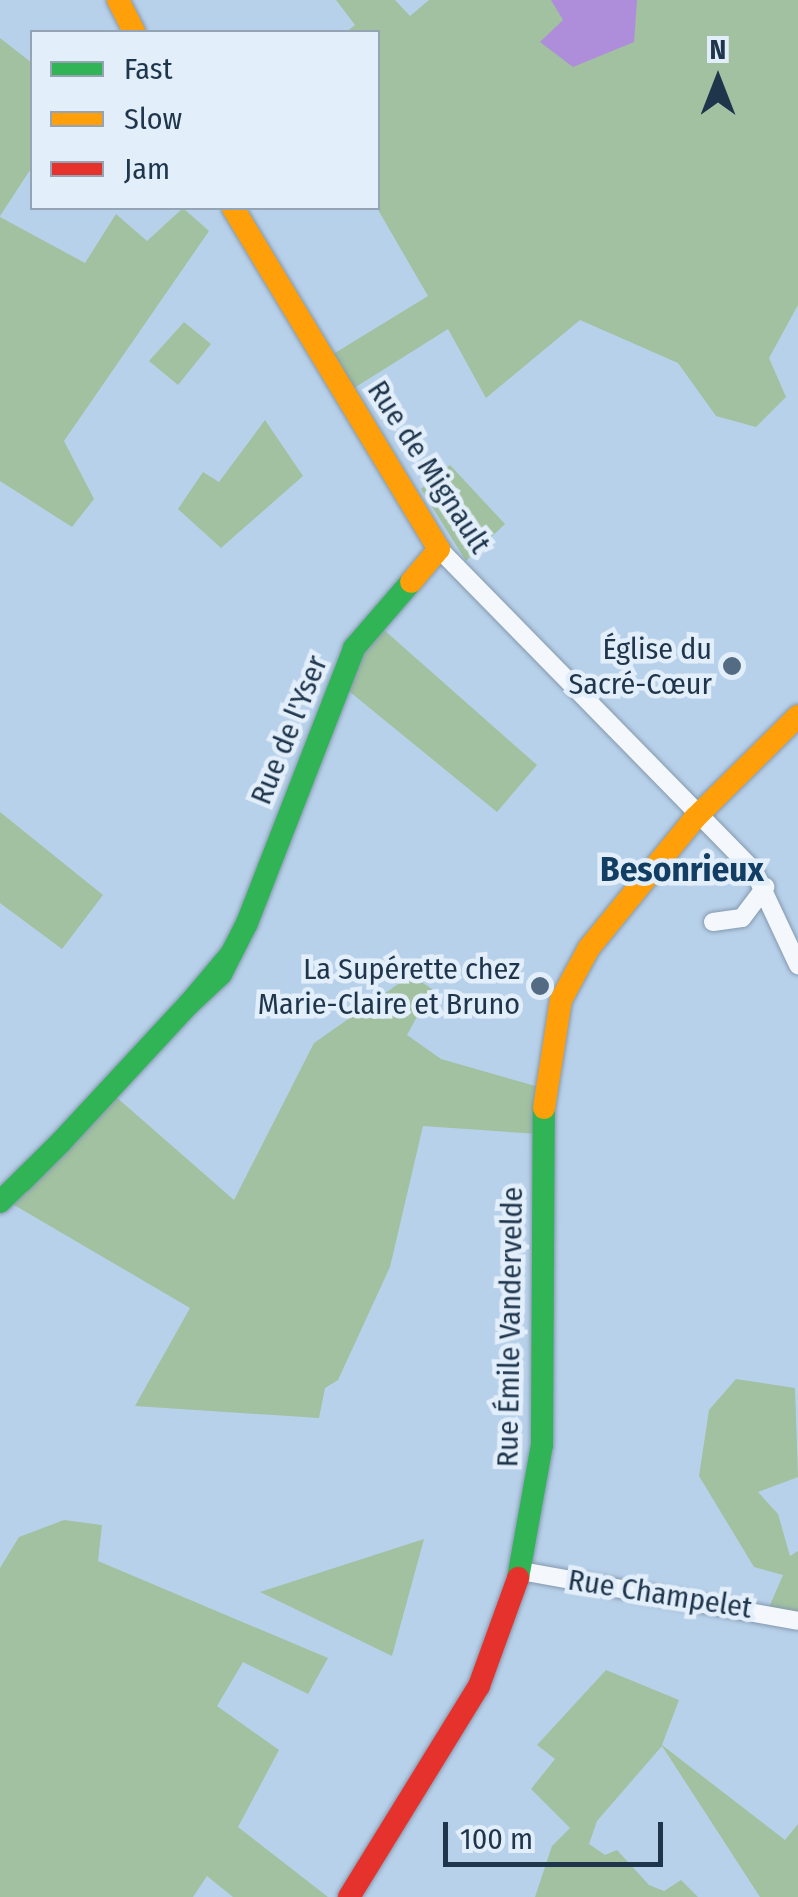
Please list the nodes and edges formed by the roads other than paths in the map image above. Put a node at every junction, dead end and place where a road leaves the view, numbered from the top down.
1 (118, 0) edge
2 (133, 30) edge
3 (234, 210) edge
4 (439, 549) junction
5 (798, 716) edge
6 (695, 818) junction
7 (766, 888) junction
8 (713, 922) dead end
9 (798, 966) edge
10 (0, 1202) edge
11 (521, 1571) junction
12 (798, 1621) edge
13 (349, 1897) edge

1 - 2 street
3 - 4 street, Rue de Mignault
4 - 6 street, Rue de Mignault
4 - 10 street, Rue de l'Yser
5 - 6 street, Rue Émile Vandervelde
6 - 7 street, Rue de Mignault
6 - 11 street, Rue Émile Vandervelde
7 - 8 street
7 - 9 street
11 - 12 street, Rue Champelet
11 - 13 street, Rue Émile Vandervelde

